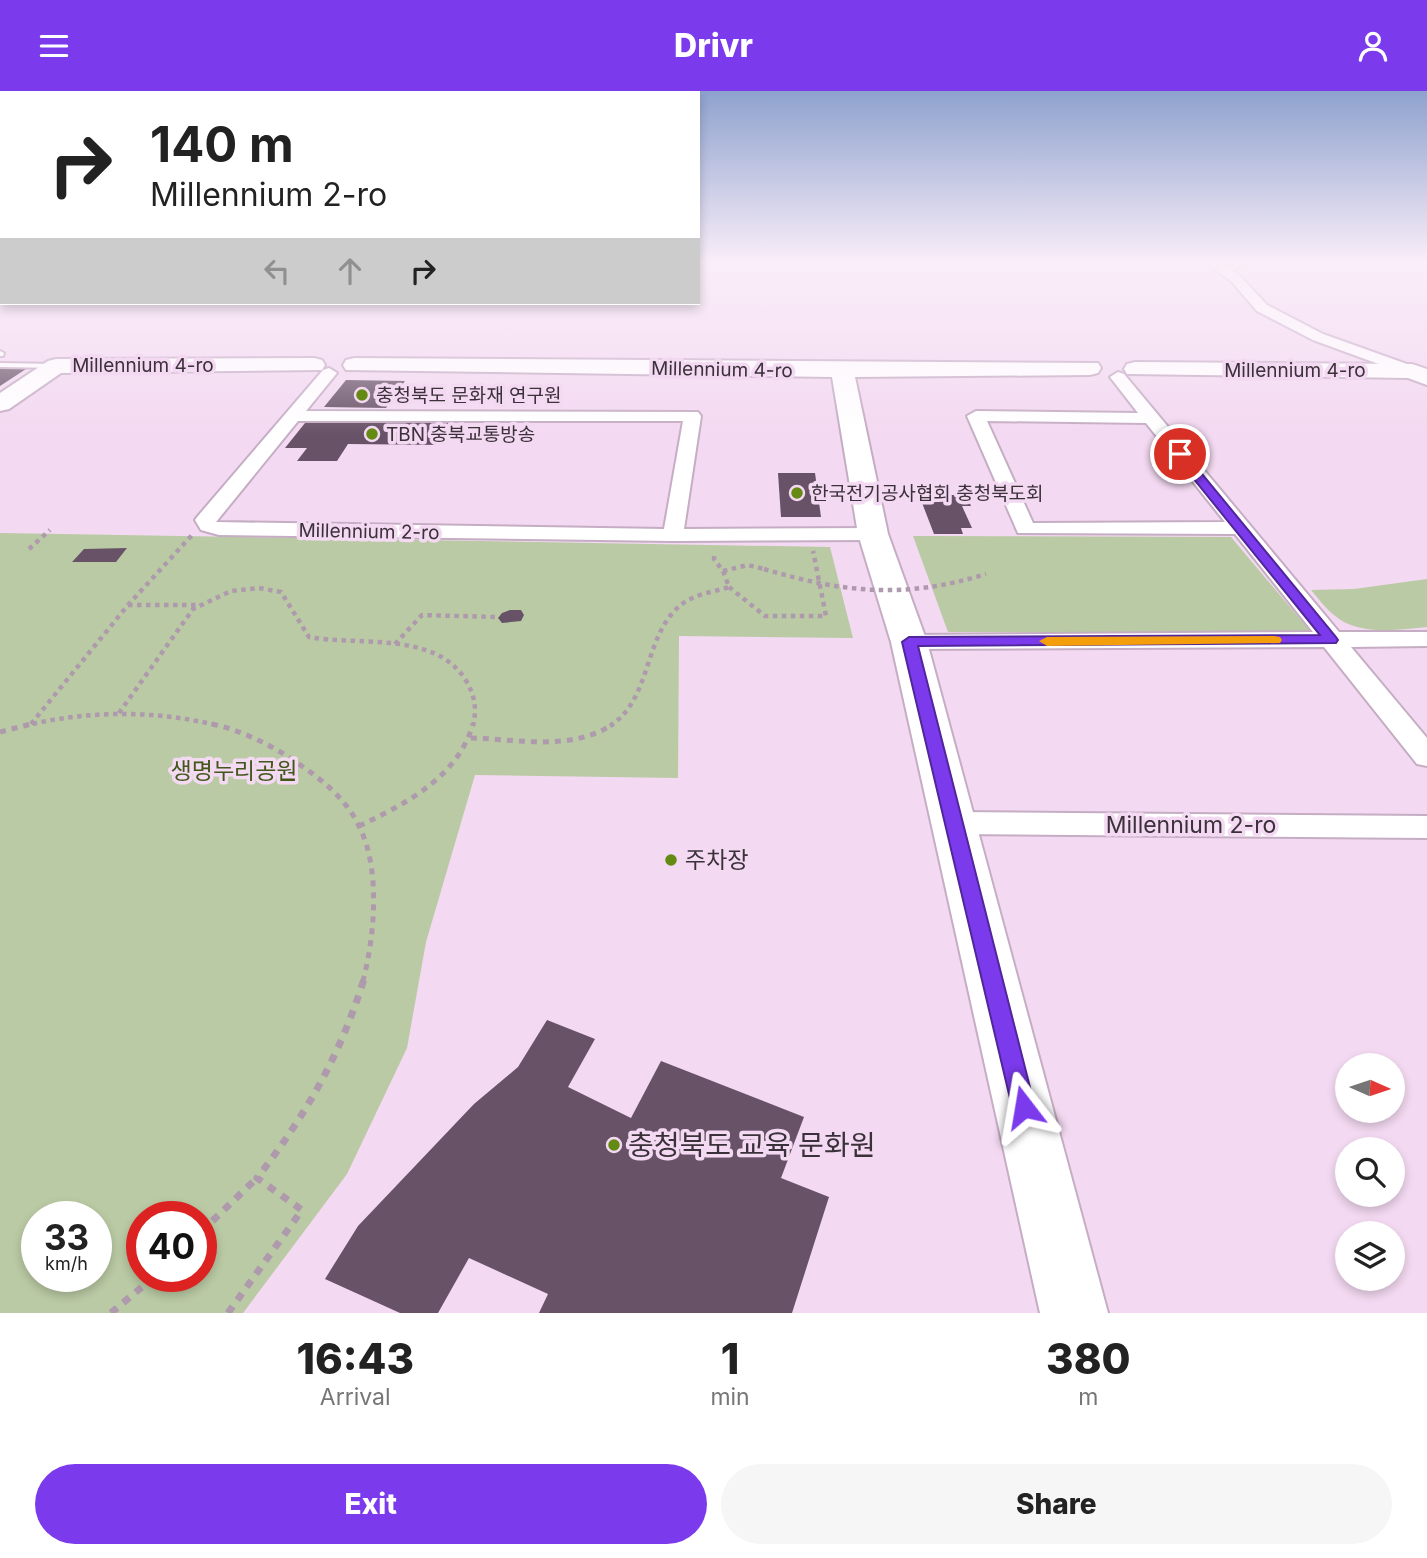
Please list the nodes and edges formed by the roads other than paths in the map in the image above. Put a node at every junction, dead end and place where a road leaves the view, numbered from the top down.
1 (1285, 320) edge
2 (0, 365) edge
3 (56, 366) junction
4 (321, 369) junction
5 (842, 370) junction
6 (1127, 373) junction
7 (1420, 374) edge
8 (0, 404) edge
9 (292, 416) junction
10 (1150, 418) junction
11 (1240, 528) junction
12 (873, 534) junction
13 (673, 535) junction
14 (1427, 639) edge
15 (1331, 640) junction
16 (909, 642) junction
17 (1427, 757) edge
18 (954, 823) junction
19 (1427, 827) edge
20 (1074, 1313) edge

1 - 7 street
2 - 3 lane
3 - 4 street, Millennium 4-ro
3 - 8 street
4 - 5 street, Millennium 4-ro
4 - 9 street
5 - 6 street, Millennium 4-ro
5 - 12 street
6 - 7 street, Millennium 4-ro
6 - 10 street
9 - 13 street
9 - 13 street, Millennium 2-ro
10 - 11 street
10 - 11 street
11 - 15 street
12 - 13 street, Millennium 2-ro
12 - 16 street
14 - 15 street
15 - 16 street
15 - 17 street
16 - 18 street
18 - 19 street, Millennium 2-ro
18 - 20 street

